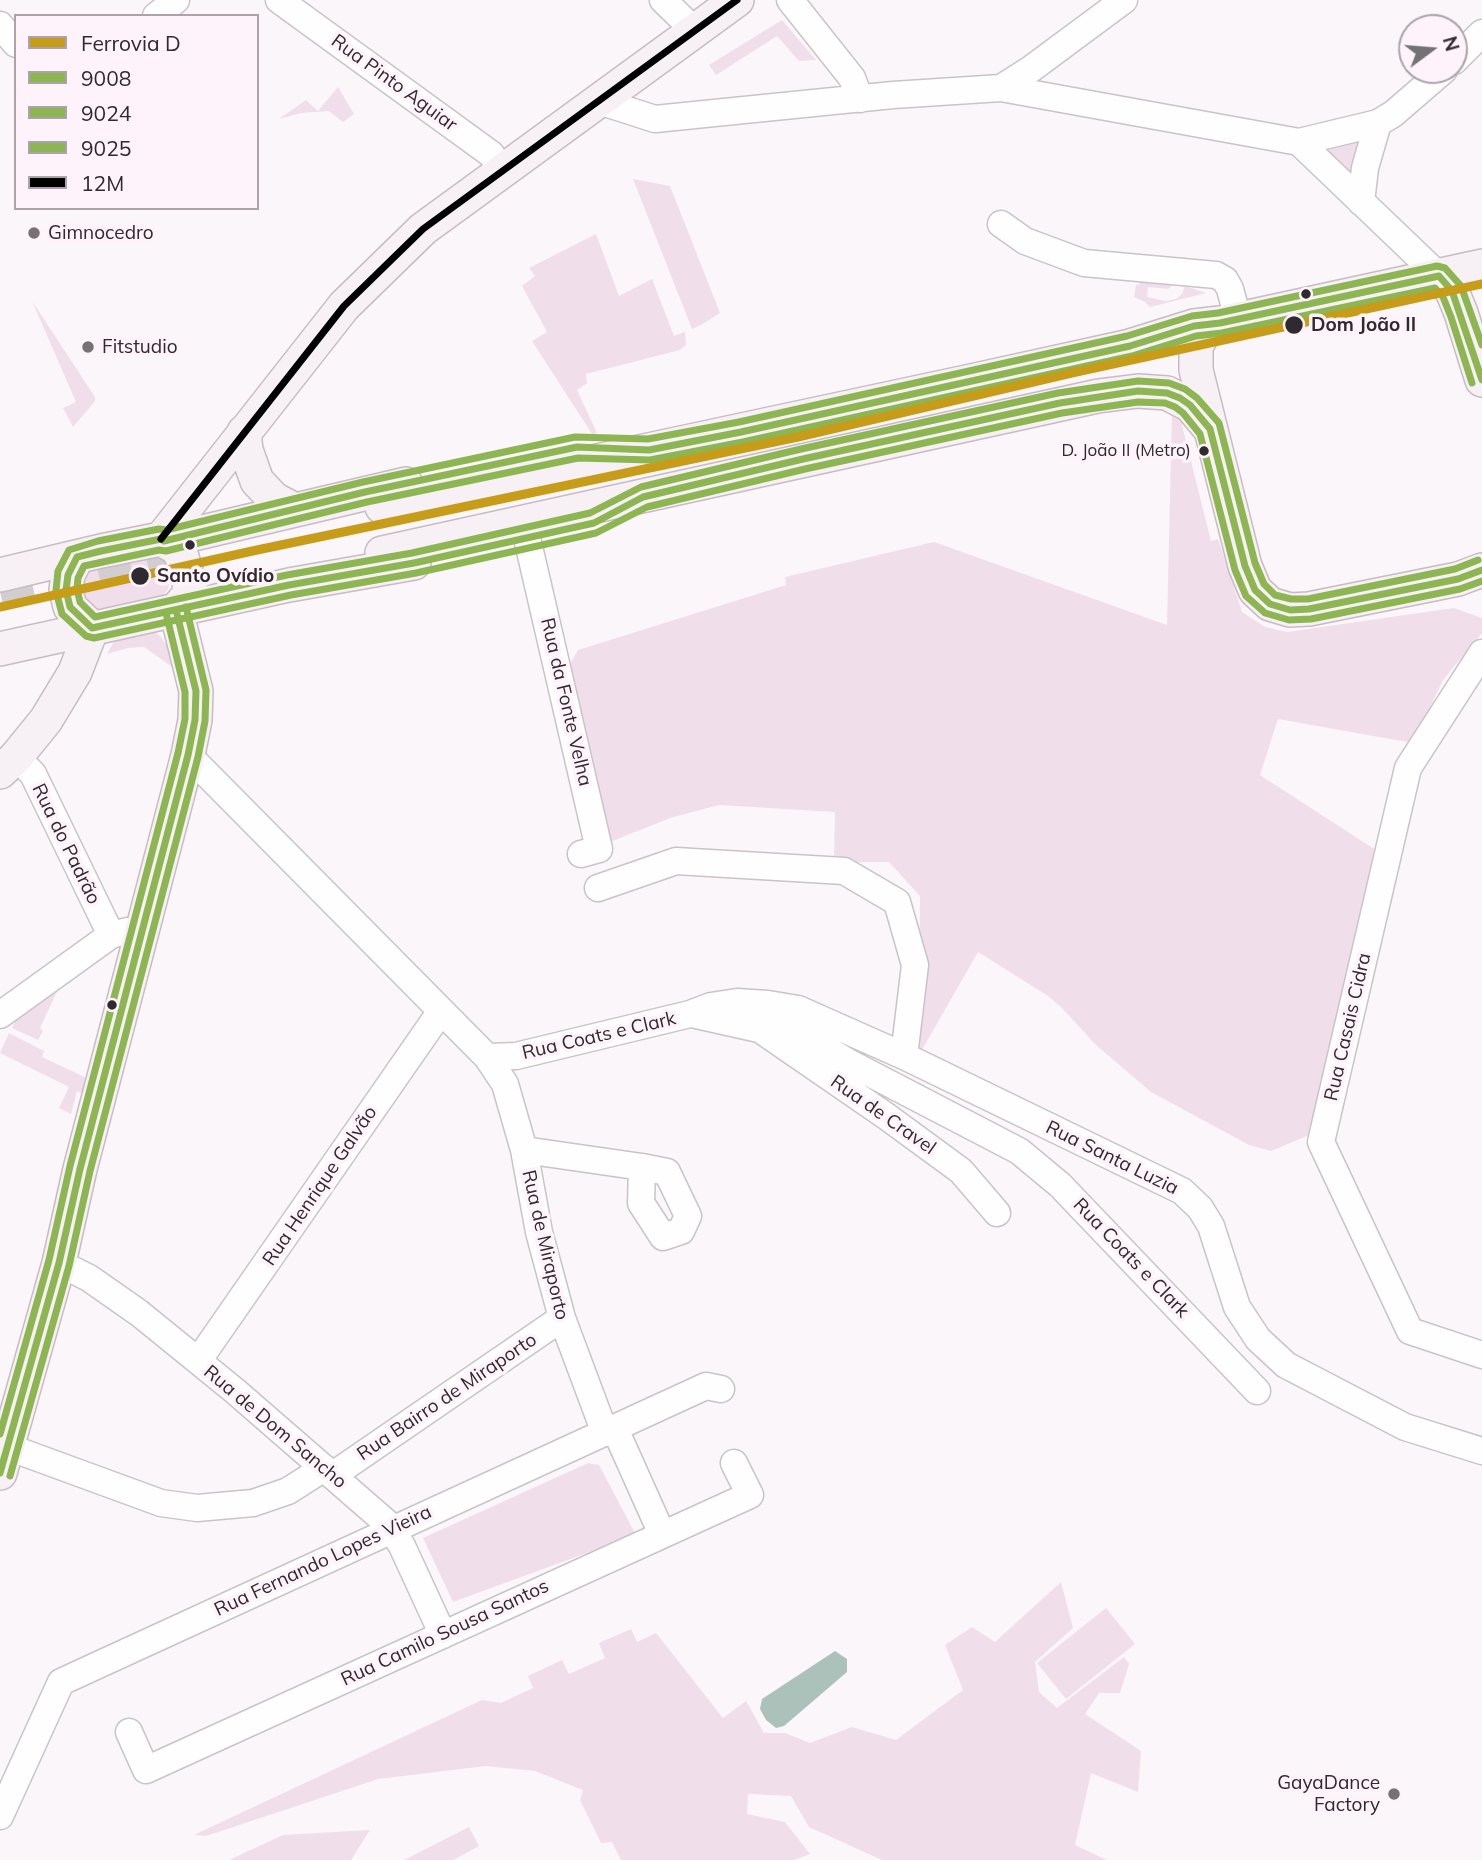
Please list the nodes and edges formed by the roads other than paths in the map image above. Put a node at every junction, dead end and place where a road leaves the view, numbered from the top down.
1 (176, 0) edge
2 (279, 0) edge
3 (663, 0) edge
4 (737, 0) edge
5 (790, 0) edge
6 (1124, 0) edge
7 (158, 14) edge
8 (0, 25) edge
9 (695, 31) junction
10 (1482, 33) edge
11 (14, 42) edge
12 (1468, 47) edge
13 (1428, 84) edge
14 (1001, 88) junction
15 (860, 99) junction
16 (599, 101) junction
17 (1378, 123) junction
18 (1299, 142) junction
19 (503, 171) junction
20 (1361, 202) junction
21 (1001, 224) dead end
22 (1482, 267) edge
23 (1439, 276) junction
24 (1223, 321) junction
25 (1481, 370) edge
26 (1210, 429) junction
27 (244, 432) junction
28 (649, 450) junction
29 (643, 497) junction
30 (382, 507) dead end
31 (295, 510) junction
32 (527, 538) junction
33 (162, 540) junction
34 (382, 552) dead end
35 (77, 558) junction
36 (0, 575) edge
37 (1474, 580) edge
38 (178, 609) junction
39 (92, 628) junction
40 (0, 649) edge
41 (1482, 653) edge
42 (188, 755) junction
43 (8, 764) edge
44 (582, 854) dead end
45 (598, 888) dead end
46 (127, 933) junction
47 (441, 1011) junction
48 (691, 1014) junction
49 (0, 1015) edge
50 (759, 1029) junction
51 (904, 1056) junction
52 (487, 1057) junction
53 (523, 1150) junction
54 (642, 1167) dead end
55 (997, 1213) dead end
56 (58, 1263) junction
57 (562, 1318) junction
58 (1482, 1355) edge
59 (198, 1361) junction
60 (721, 1389) dead end
61 (1257, 1391) dead end
62 (610, 1431) junction
63 (1482, 1451) edge
64 (4, 1460) edge
65 (734, 1463) dead end
66 (328, 1472) junction
67 (392, 1530) junction
68 (662, 1534) junction
69 (443, 1634) junction
70 (129, 1732) dead end
71 (0, 1816) edge

1 - 7 street
2 - 19 street, Rua Pinto Aguiar
3 - 9 street
4 - 9 main road
5 - 15 street
6 - 14 street
8 - 11 street
9 - 16 main road
10 - 12 street
13 - 17 street
14 - 15 street
14 - 18 street
15 - 16 street
16 - 19 main road
17 - 18 street
17 - 20 street
18 - 20 street
19 - 27 main road
20 - 23 street
21 - 24 street
22 - 23 main road
23 - 24 main road
23 - 25 main road
24 - 26 main road
24 - 28 main road
26 - 29 main road
26 - 37 main road
27 - 31 main road
27 - 33 main road
28 - 30 main road
28 - 31 main road
29 - 32 main road
29 - 34 main road
31 - 33 main road
32 - 38 main road
32 - 44 street, Rua da Fonte Velha
33 - 35 main road
33 - 38 main road
35 - 36 main road
35 - 39 main road
38 - 39 main road
38 - 42 main road
39 - 40 main road
39 - 43 main road
41 - 58 street, Rua Casais Cidra
42 - 46 main road
42 - 47 street
43 - 46 street, Rua do Padrão
45 - 51 street
46 - 49 street
46 - 56 main road
47 - 52 street
47 - 59 street, Rua Henrique Galvão
48 - 50 street, Rua Coats e Clark
48 - 51 street, Rua Santa Luzia
48 - 52 street, Rua Coats e Clark
50 - 55 street, Rua de Cravel
50 - 61 street, Rua Coats e Clark
51 - 63 street, Rua Santa Luzia
52 - 53 street, Rua de Miraporto
53 - 54 street
53 - 57 street, Rua de Miraporto
56 - 59 street, Rua de Dom Sancho
56 - 64 main road
57 - 62 street, Rua de Miraporto
57 - 66 street, Rua Bairro de Miraporto
59 - 66 street, Rua de Dom Sancho
60 - 62 street, Rua Fernando Lopes Vieira
62 - 67 street, Rua Fernando Lopes Vieira
62 - 68 street, Rua de Miraporto
64 - 66 street, Rua Bairro de Miraporto
65 - 68 street, Rua Camilo Sousa Santos
66 - 67 street, Rua de Dom Sancho
67 - 69 street, Rua de Dom Sancho
67 - 71 street, Rua Fernando Lopes Vieira
68 - 69 street, Rua Camilo Sousa Santos
69 - 70 street, Rua Camilo Sousa Santos

